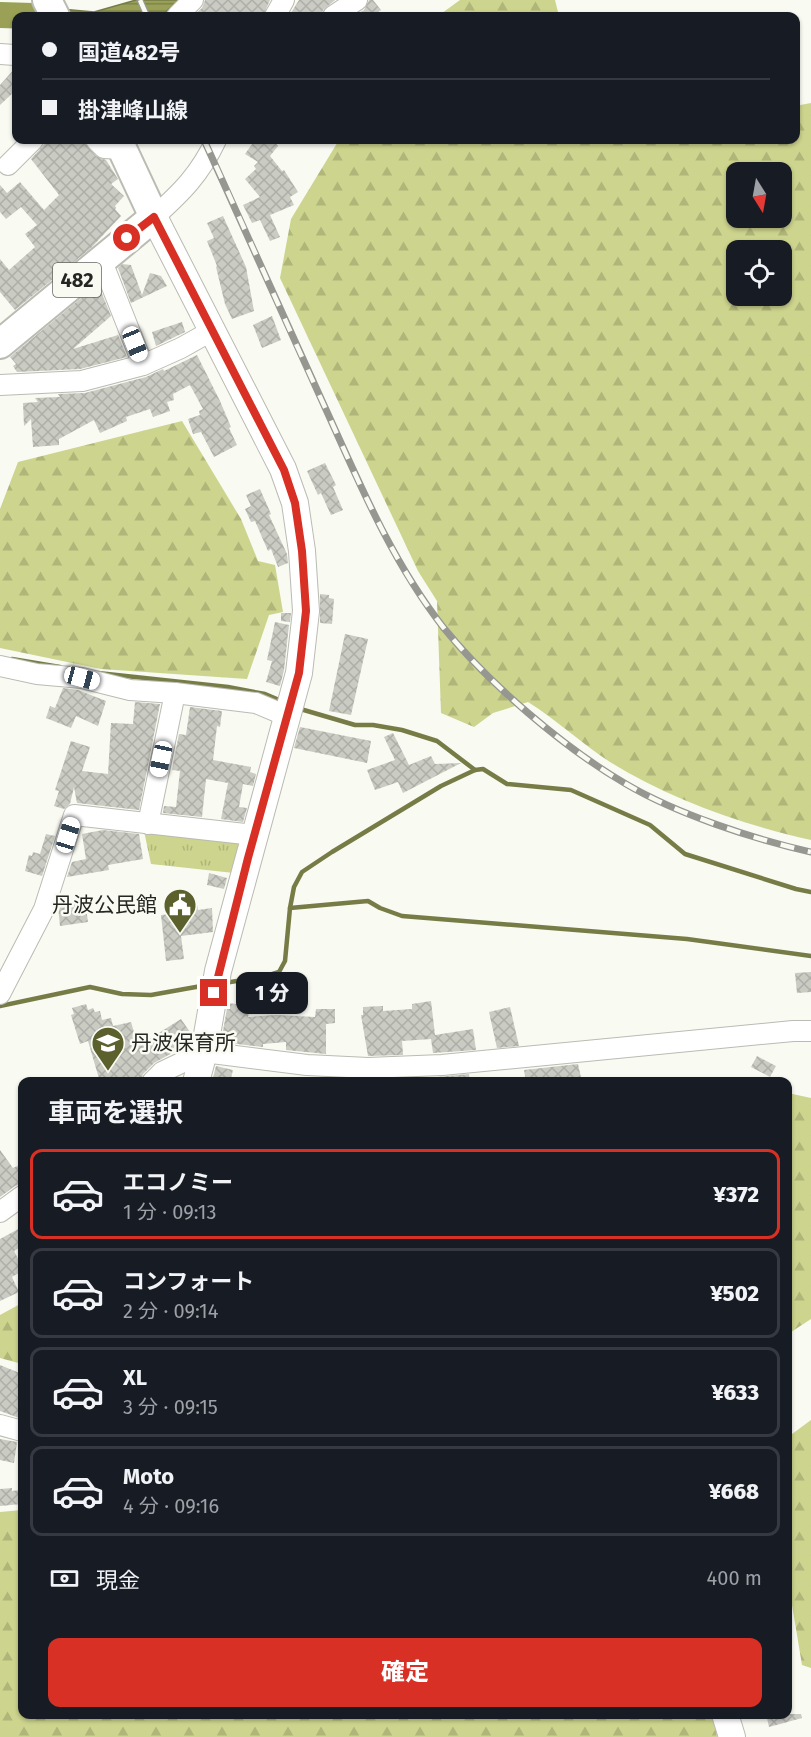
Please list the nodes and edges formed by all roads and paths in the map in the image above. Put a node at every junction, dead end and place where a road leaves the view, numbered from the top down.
1 (194, 0) edge
2 (357, 0) edge
3 (181, 12) edge
4 (339, 12) edge
5 (29, 144) edge
6 (100, 144) edge
7 (120, 144) edge
8 (214, 144) edge
9 (8, 165) dead end
10 (154, 217) junction
11 (101, 260) junction
12 (213, 330) junction
13 (0, 344) edge
14 (143, 365) junction
15 (0, 385) edge
16 (0, 666) edge
17 (175, 693) junction
18 (289, 709) junction
19 (148, 824) junction
20 (254, 835) junction
21 (0, 994) edge
22 (811, 1031) edge
23 (204, 1052) junction
24 (443, 1073) edge
25 (157, 1077) edge
26 (197, 1077) edge
27 (18, 1199) edge
28 (1, 1211) edge
29 (0, 1425) edge
30 (18, 1430) edge
31 (727, 1719) edge
32 (732, 1737) edge

1 - 3 street
2 - 4 street
5 - 9 street
6 - 7 street
7 - 10 highway
8 - 10 street
10 - 11 highway, 482
10 - 12 main road
11 - 13 highway, 482
11 - 14 street
12 - 14 street
12 - 18 main road
14 - 15 street
16 - 17 street
17 - 18 street
17 - 19 street
18 - 20 main road
19 - 20 street
19 - 21 street
20 - 23 main road
22 - 24 street
23 - 24 street
23 - 25 street
23 - 26 main road
27 - 28 street
29 - 30 street
31 - 32 main road

